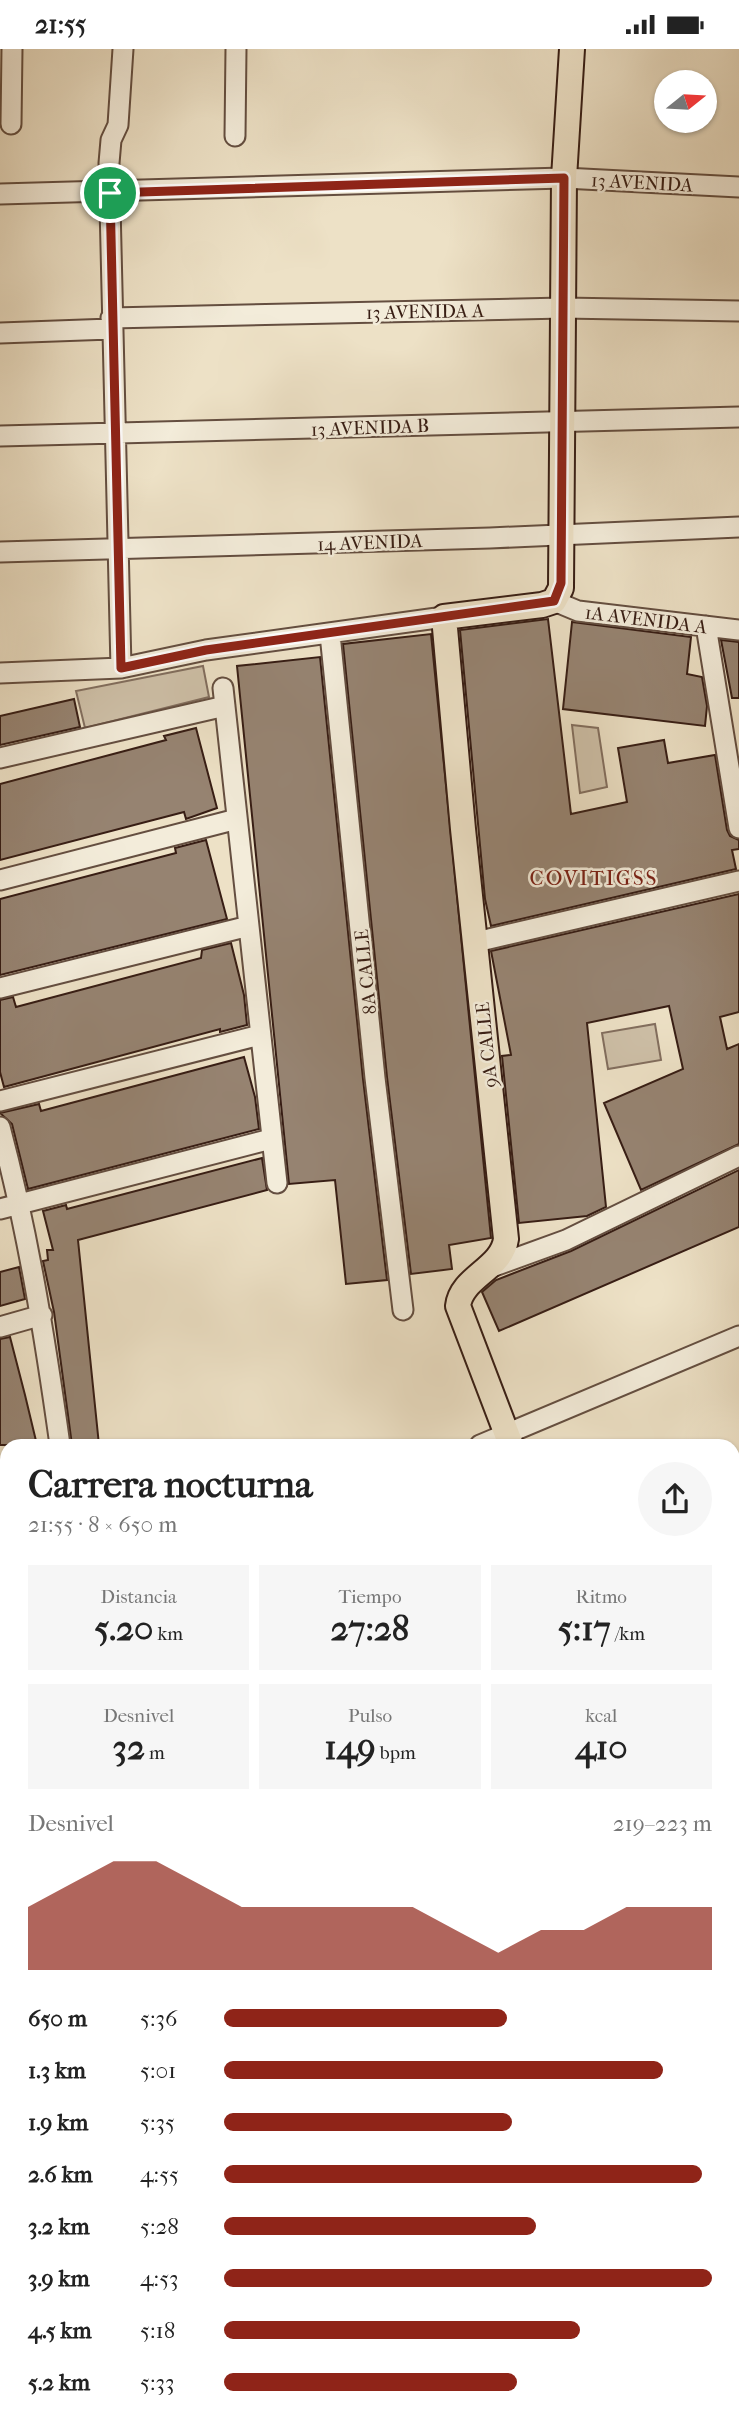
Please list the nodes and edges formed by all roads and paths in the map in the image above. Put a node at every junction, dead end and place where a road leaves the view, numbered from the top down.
1 (12, 49) edge
2 (123, 49) edge
3 (236, 49) edge
4 (572, 49) edge
5 (11, 124) dead end
6 (235, 135) dead end
7 (564, 178) junction
8 (739, 187) edge
9 (110, 193) junction
10 (0, 194) edge
11 (563, 308) junction
12 (739, 311) edge
13 (111, 323) junction
14 (0, 333) edge
15 (739, 417) edge
16 (563, 422) junction
17 (114, 434) junction
18 (0, 436) edge
19 (739, 527) edge
20 (562, 532) junction
21 (117, 550) junction
22 (0, 552) edge
23 (554, 601) junction
24 (444, 617) junction
25 (706, 626) junction
26 (739, 630) edge
27 (331, 634) junction
28 (121, 668) junction
29 (0, 673) edge
30 (0, 758) edge
31 (237, 819) junction
32 (739, 828) edge
33 (0, 880) edge
34 (739, 881) edge
35 (249, 926) junction
36 (476, 942) junction
37 (0, 988) edge
38 (260, 1035) junction
39 (0, 1101) edge
40 (2, 1139) edge
41 (271, 1139) junction
42 (739, 1156) edge
43 (277, 1183) dead end
44 (20, 1204) junction
45 (0, 1209) edge
46 (489, 1268) junction
47 (403, 1310) dead end
48 (42, 1315) junction
49 (0, 1327) edge
50 (739, 1336) edge
51 (59, 1439) edge
52 (509, 1439) edge
53 (511, 1439) edge

1 - 5 street
2 - 9 street
3 - 6 street
4 - 7 main road, 1A AVENIDA A
7 - 8 street, 13 AVENIDA
7 - 9 street, 13 AVENIDA
7 - 11 main road, 1A AVENIDA A
9 - 10 street, 13 AVENIDA
9 - 13 street
11 - 12 street, 13 AVENIDA A
11 - 13 street, 13 AVENIDA A
11 - 16 main road, 1A AVENIDA A
13 - 14 street, 13 AVENIDA A
13 - 17 street
15 - 16 street, 13 AVENIDA B
16 - 17 street, 13 AVENIDA B
16 - 20 main road, 1A AVENIDA A
17 - 18 street, 13 AVENIDA B
17 - 21 street
19 - 20 street, 14 AVENIDA
20 - 21 street, 14 AVENIDA
20 - 23 main road, 1A AVENIDA A
21 - 22 street, 14 AVENIDA
21 - 28 street
23 - 24 main road, 1A AVENIDA A
23 - 25 street, 1A AVENIDA A
24 - 27 street, 1A AVENIDA A
24 - 36 main road, 9A CALLE
25 - 26 street, 1A AVENIDA A
25 - 32 street
27 - 28 street, 1A AVENIDA A
27 - 47 street, 8A CALLE
28 - 29 street, 1A AVENIDA A
30 - 31 street
31 - 33 street
31 - 35 street
34 - 36 street
35 - 37 street
35 - 38 street
36 - 46 main road, 9A CALLE
38 - 39 street
38 - 41 street
40 - 44 street
41 - 43 street
41 - 44 street
42 - 46 street
44 - 45 street
44 - 48 street
46 - 52 main road, 9A CALLE
48 - 49 street
48 - 51 street
50 - 53 street

